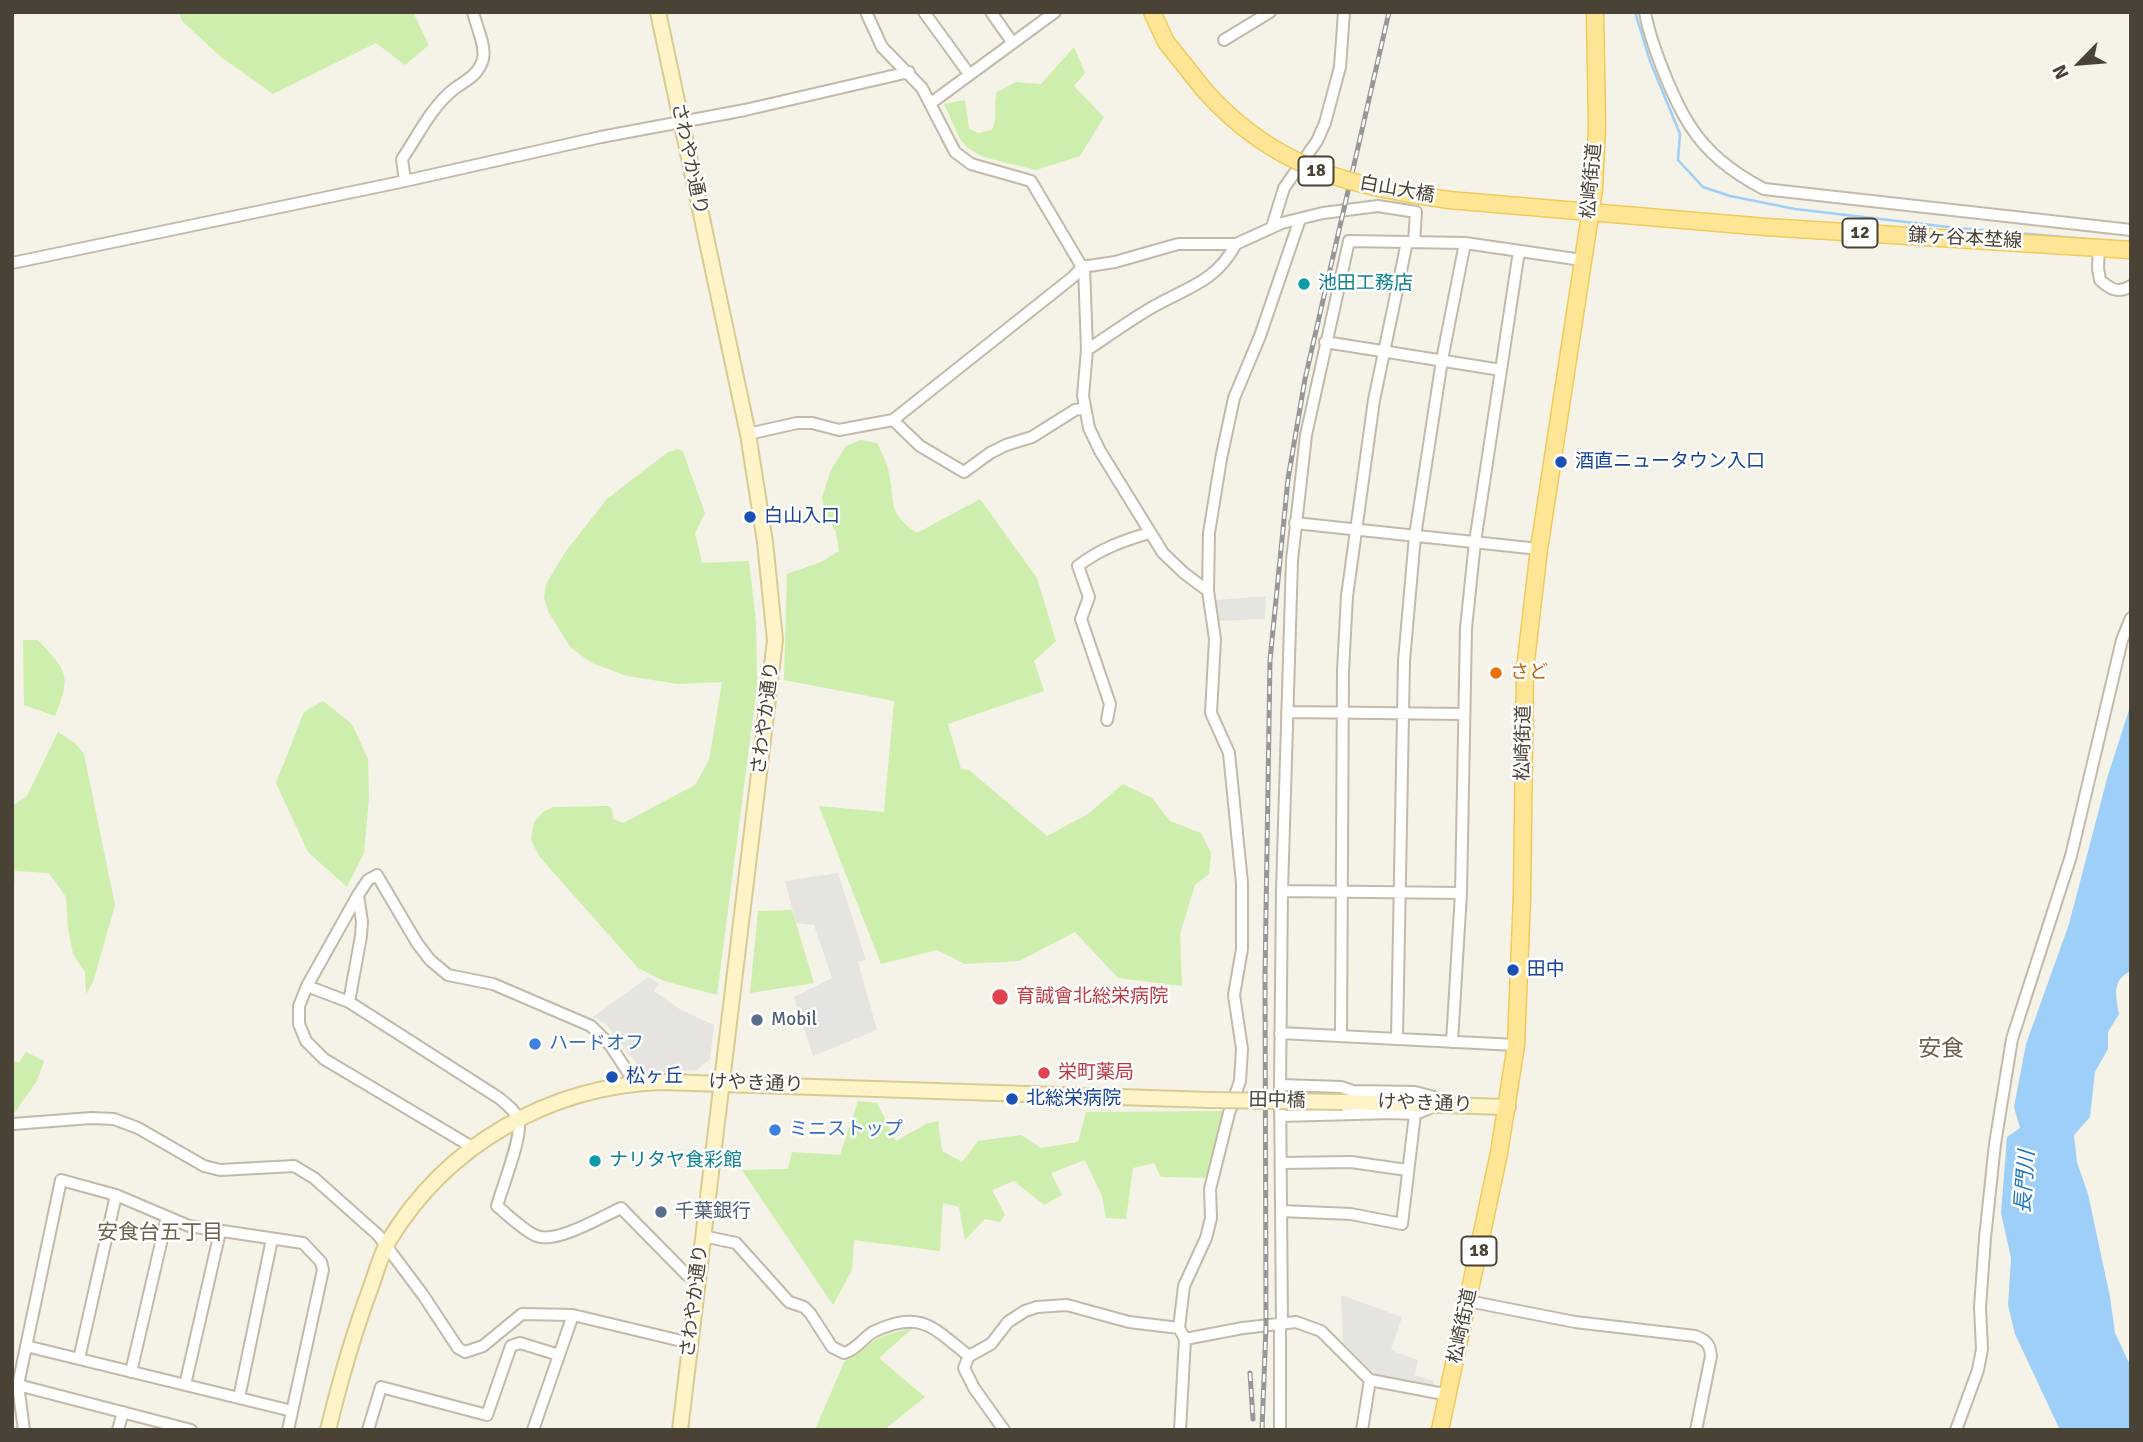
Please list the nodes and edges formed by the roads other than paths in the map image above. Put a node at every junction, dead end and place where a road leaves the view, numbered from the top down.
1 (473, 12) edge
2 (658, 12) edge
3 (866, 12) edge
4 (923, 12) edge
5 (990, 12) edge
6 (1055, 12) edge
7 (1152, 12) edge
8 (1269, 12) edge
9 (1595, 12) edge
10 (1645, 12) edge
11 (1341, 13) edge
12 (1224, 40) dead end
13 (1012, 42) junction
14 (909, 72) junction
15 (969, 74) junction
16 (931, 103) junction
17 (681, 123) junction
18 (405, 181) junction
19 (1590, 213) junction
20 (1300, 219) junction
21 (1272, 227) junction
22 (2131, 230) edge
23 (1410, 242) junction
24 (1465, 243) junction
25 (1236, 244) junction
26 (2099, 247) junction
27 (2131, 250) edge
28 (1519, 251) junction
29 (1582, 260) junction
30 (12, 263) edge
31 (1083, 267) junction
32 (2131, 286) edge
33 (1325, 342) junction
34 (1087, 350) junction
35 (1384, 350) junction
36 (1443, 360) junction
37 (1501, 370) junction
38 (1085, 408) junction
39 (893, 420) junction
40 (748, 435) junction
41 (1295, 523) junction
42 (1355, 530) junction
43 (1149, 533) junction
44 (1415, 536) junction
45 (1475, 542) junction
46 (1539, 549) junction
47 (1208, 591) junction
48 (2131, 618) edge
49 (1287, 712) junction
50 (1344, 713) junction
51 (1403, 713) junction
52 (1464, 714) junction
53 (1107, 720) dead end
54 (1282, 891) junction
55 (1343, 891) junction
56 (1401, 893) junction
57 (1461, 893) junction
58 (358, 895) junction
59 (307, 986) junction
60 (349, 1002) junction
61 (1280, 1032) junction
62 (1340, 1036) junction
63 (1398, 1038) junction
64 (1452, 1042) junction
65 (1516, 1045) junction
66 (635, 1083) junction
67 (721, 1083) junction
68 (1280, 1085) junction
69 (1210, 1100) joint
70 (1343, 1102) joint
71 (1440, 1104) junction
72 (1508, 1107) junction
73 (1415, 1114) junction
74 (1280, 1116) junction
75 (518, 1118) junction
76 (13, 1124) edge
77 (472, 1147) junction
78 (1281, 1163) junction
79 (1407, 1170) junction
80 (116, 1195) junction
81 (1280, 1211) junction
82 (167, 1217) junction
83 (219, 1232) junction
84 (703, 1236) junction
85 (272, 1239) junction
86 (387, 1244) junction
87 (697, 1280) junction
88 (1468, 1301) junction
89 (573, 1315) junction
90 (1281, 1325) junction
91 (1179, 1328) junction
92 (1185, 1339) junction
93 (690, 1343) junction
94 (26, 1346) junction
95 (559, 1355) junction
96 (969, 1356) junction
97 (79, 1359) junction
98 (131, 1372) junction
99 (1370, 1380) junction
100 (18, 1385) junction
101 (186, 1385) junction
102 (1449, 1395) junction
103 (239, 1398) junction
104 (292, 1410) junction
105 (122, 1412) junction
106 (176, 1428) edge
107 (24, 1430) edge
108 (118, 1430) edge
109 (191, 1430) edge
110 (288, 1430) edge
111 (328, 1430) edge
112 (368, 1430) edge
113 (533, 1430) edge
114 (680, 1430) edge
115 (1004, 1430) edge
116 (1180, 1430) edge
117 (1280, 1430) edge
118 (1363, 1430) edge
119 (1440, 1430) edge
120 (1696, 1430) edge
121 (1956, 1430) edge

1 - 18 street
2 - 17 street, さわやか通り
3 - 14 street
4 - 15 street
5 - 13 street
6 - 13 street
7 - 19 main road, 白山大橋 / 18, bridge
8 - 12 street
9 - 19 main road, 松崎街道 / 18
10 - 22 street
11 - 21 street
13 - 15 street
14 - 16 street
14 - 17 street
15 - 16 street
16 - 31 street
17 - 18 street
17 - 40 street, さわやか通り
18 - 30 street
19 - 26 main road, 鎌ヶ谷本埜線 / 12
19 - 29 main road, 松崎街道 / 18
20 - 21 street
20 - 23 street
20 - 47 street
21 - 25 street
23 - 24 street
23 - 33 street
23 - 35 street
24 - 28 street
24 - 36 street
25 - 31 street
25 - 34 street
26 - 27 main road, 鎌ヶ谷本埜線 / 12
26 - 32 street
28 - 29 street
28 - 37 street
29 - 46 main road, 松崎街道 / 18
31 - 34 street
31 - 39 street
33 - 35 street
33 - 41 street
34 - 38 street
35 - 36 street
35 - 42 street
36 - 37 street
36 - 44 street
37 - 45 street
38 - 39 street
38 - 43 street
39 - 40 street
40 - 67 street, さわやか通り
41 - 42 street
41 - 49 street
42 - 44 street
42 - 50 street
43 - 47 street
43 - 53 street
44 - 45 street
44 - 51 street
45 - 46 street
45 - 52 street
46 - 65 main road, 松崎街道 / 18
47 - 91 street
48 - 121 street
49 - 50 street
49 - 54 street
50 - 51 street
50 - 55 street
51 - 52 street
51 - 56 street
52 - 57 street
54 - 55 street
54 - 61 street
55 - 56 street
55 - 62 street
56 - 57 street
56 - 63 street
57 - 64 street
58 - 59 street
58 - 60 street
58 - 66 street
59 - 60 street
59 - 77 street
60 - 75 street
61 - 62 street
61 - 68 street
62 - 63 street
63 - 64 street
64 - 65 street
65 - 72 main road, 松崎街道 / 18
66 - 67 street, けやき通り
66 - 75 street, けやき通り
67 - 69 street, けやき通り
67 - 84 street, さわやか通り
68 - 71 street
68 - 74 street
69 - 70 street, 田中橋, bridge
70 - 71 street, けやき通り
71 - 72 street, けやき通り
71 - 73 street
72 - 88 main road, 松崎街道 / 18
73 - 74 street
73 - 79 street
74 - 78 street
75 - 77 street, けやき通り
75 - 87 street
76 - 86 street
77 - 86 street, けやき通り
78 - 79 street
78 - 81 street
79 - 81 street
80 - 82 street
80 - 94 street
80 - 97 street
81 - 90 street
82 - 83 street
82 - 98 street
83 - 85 street
83 - 101 street
84 - 87 street, さわやか通り
84 - 96 street
85 - 103 street
85 - 104 street
86 - 89 street
86 - 111 street, けやき通り
87 - 93 street, さわやか通り
88 - 102 main road, 松崎街道 / 18
88 - 120 street
89 - 93 street
89 - 95 street
90 - 92 street
90 - 99 street
90 - 117 street
91 - 92 street
91 - 96 street
92 - 116 street
93 - 114 street, さわやか通り
94 - 97 street
94 - 100 street
95 - 112 street
95 - 113 street
96 - 115 street
97 - 98 street
98 - 101 street
99 - 102 street
99 - 118 street
100 - 105 street
100 - 107 street
101 - 103 street
102 - 119 main road, 松崎街道 / 18
103 - 104 street
104 - 110 street
105 - 106 street
105 - 108 street
106 - 109 street

